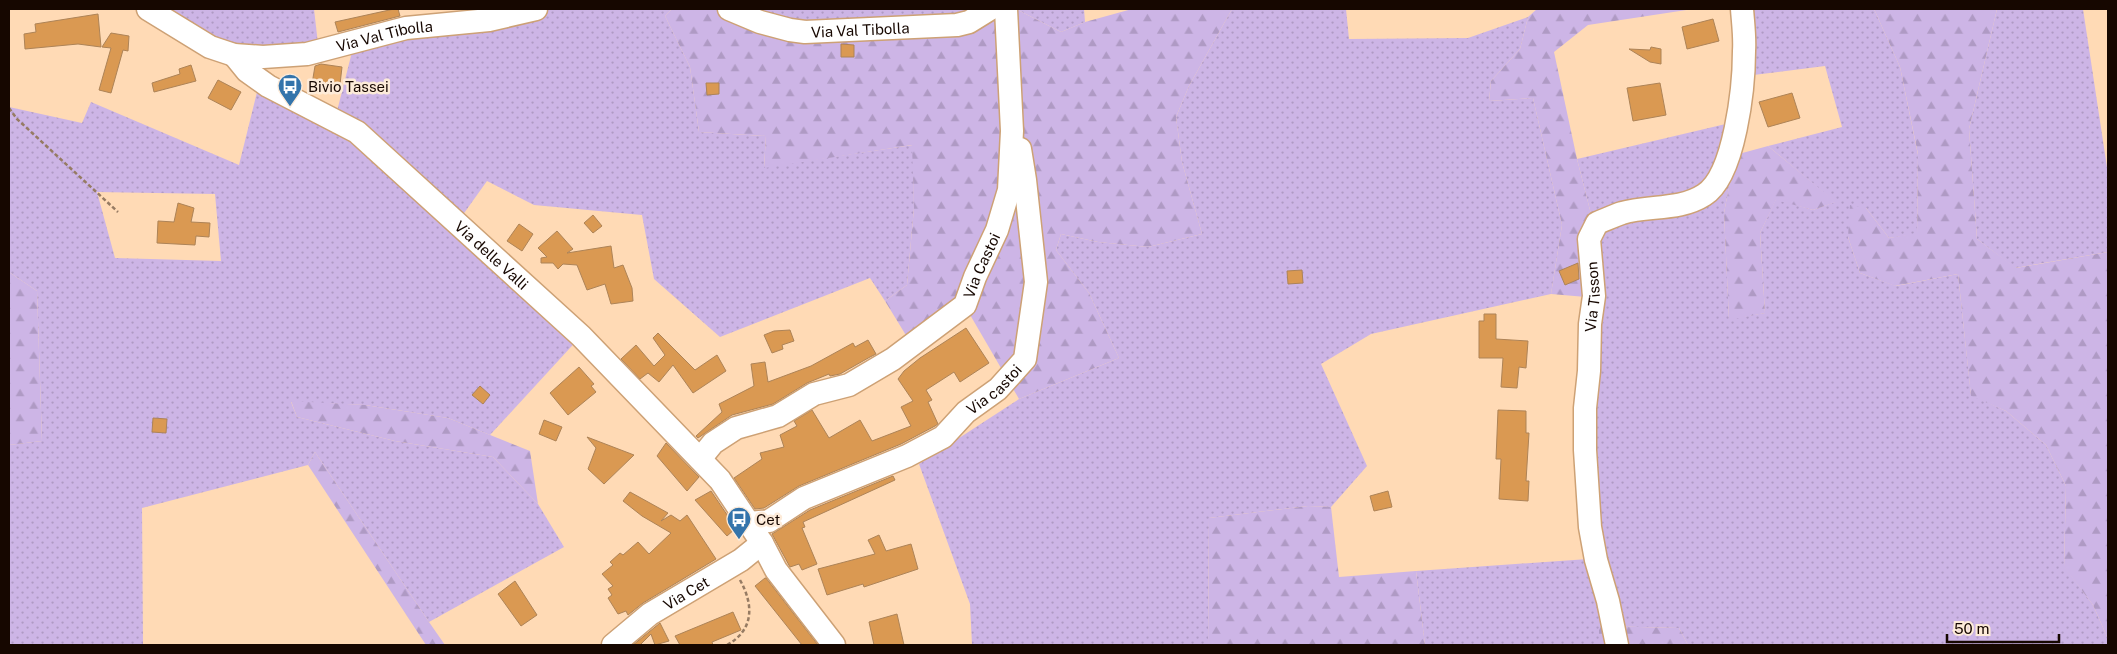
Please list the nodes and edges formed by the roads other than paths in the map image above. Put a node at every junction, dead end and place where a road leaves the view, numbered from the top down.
1 (148, 9) edge
2 (536, 9) edge
3 (729, 9) edge
4 (990, 9) edge
5 (1006, 9) edge
6 (1742, 9) edge
7 (234, 55) junction
8 (1010, 92) junction
9 (700, 459) junction
10 (749, 523) junction
11 (762, 543) junction
12 (613, 645) edge
13 (834, 645) edge
14 (1617, 645) edge

1 - 7 street, Via delle Valli
2 - 7 street, Via Val Tibolla
3 - 4 street, Via Val Tibolla
5 - 8 street, Via Castoi
6 - 14 street, Via Tisson
7 - 9 street, Via delle Valli
8 - 9 street, Via Castoi
8 - 10 street, Via castoi
9 - 10 street, Via delle Valli
10 - 11 street, Via delle Valli
11 - 12 street, Via Cet
11 - 13 street, Via delle Valli

